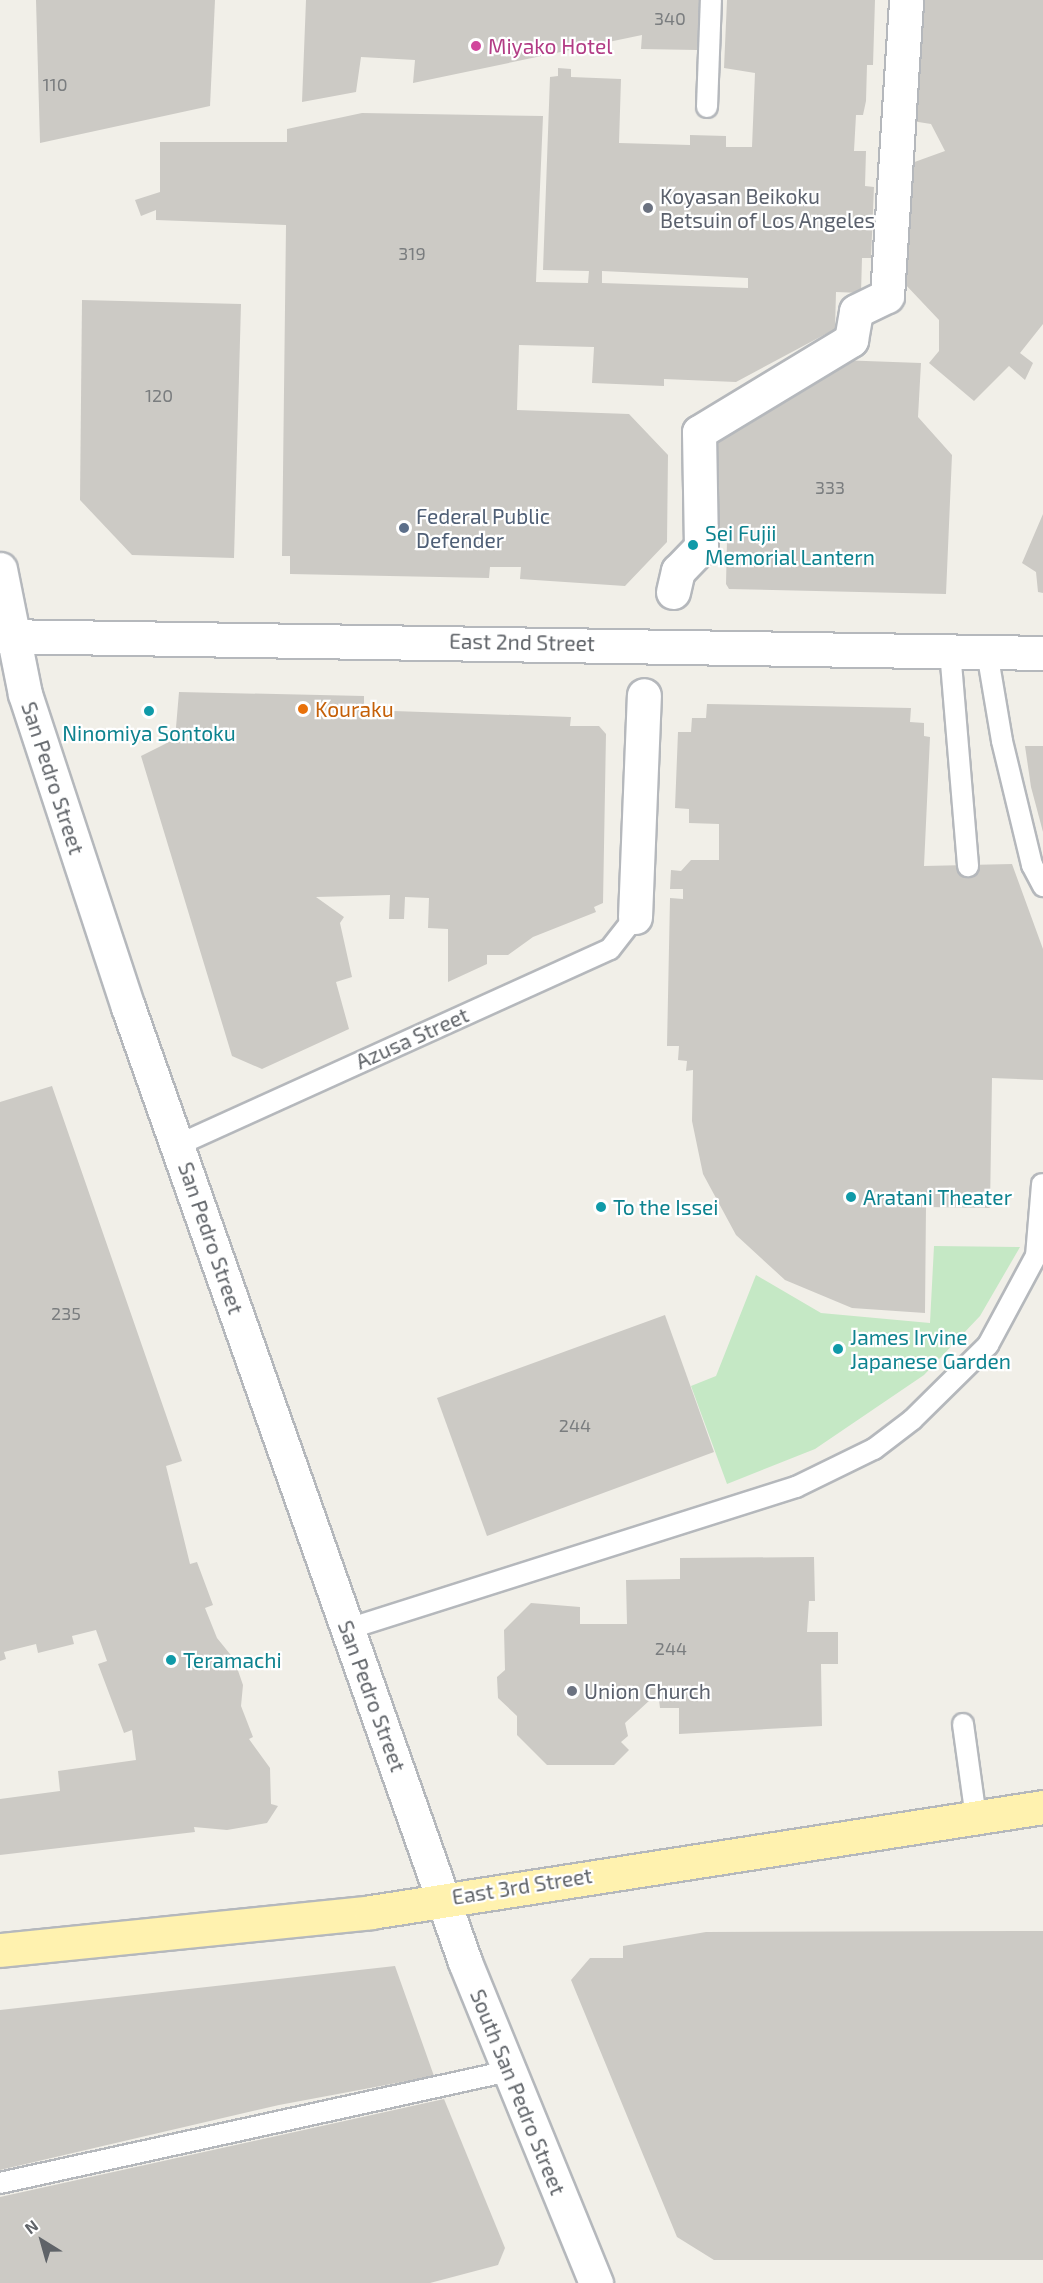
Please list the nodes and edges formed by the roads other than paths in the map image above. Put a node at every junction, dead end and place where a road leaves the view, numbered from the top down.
1 (711, 0) edge
2 (906, 0) edge
3 (707, 107) dead end
4 (0, 569) edge
5 (673, 592) dead end
6 (7, 636) edge
7 (950, 651) junction
8 (987, 652) junction
9 (1043, 653) edge
10 (644, 694) dead end
11 (968, 866) dead end
12 (1043, 886) edge
13 (634, 917) joint
14 (178, 1144) junction
15 (1042, 1184) edge
16 (348, 1629) junction
17 (963, 1724) dead end
18 (1043, 1807) edge
19 (976, 1818) junction
20 (445, 1899) junction
21 (0, 1950) edge
22 (509, 2071) junction
23 (0, 2183) edge
24 (596, 2283) edge

1 - 3 lane
2 - 5 street
4 - 6 street, San Pedro Street
6 - 7 street, East 2nd Street
6 - 14 street, San Pedro Street
7 - 8 street, East 2nd Street
7 - 11 lane
8 - 9 street, East 2nd Street
8 - 12 lane
10 - 13 street
13 - 14 lane, Azusa Street
14 - 16 street, San Pedro Street
15 - 16 lane
16 - 20 street, San Pedro Street
17 - 19 lane
18 - 19 main road, East 3rd Street
19 - 20 main road, East 3rd Street
20 - 21 main road, East 3rd Street
20 - 22 street, South San Pedro Street
22 - 23 lane
22 - 24 street, South San Pedro Street

